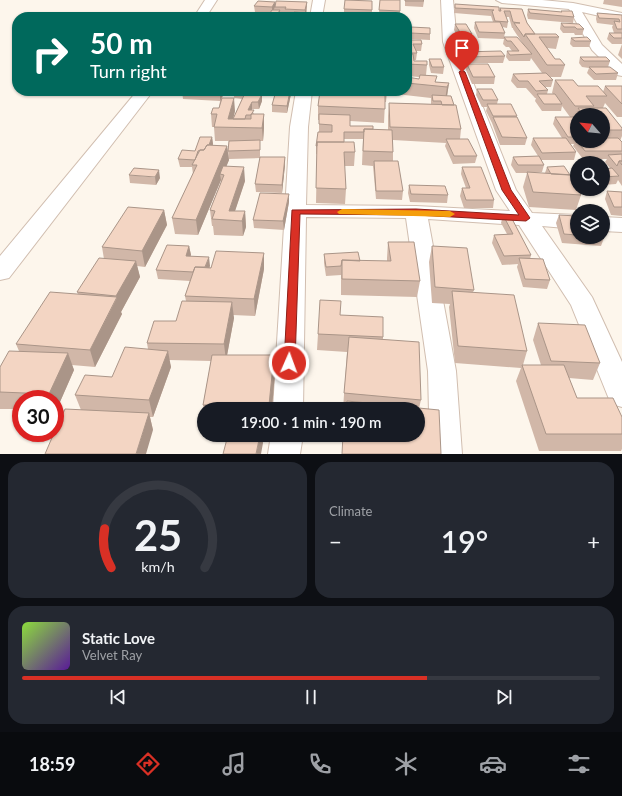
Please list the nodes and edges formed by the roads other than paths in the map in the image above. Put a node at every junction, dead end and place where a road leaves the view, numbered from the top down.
1 (211, 0) edge
2 (319, 0) edge
3 (447, 0) edge
4 (502, 0) edge
5 (573, 6) junction
6 (203, 12) edge
7 (317, 12) edge
8 (622, 17) edge
9 (622, 72) edge
10 (141, 96) edge
11 (303, 96) edge
12 (295, 212) junction
13 (416, 212) junction
14 (526, 218) junction
15 (570, 221) edge
16 (610, 224) edge
17 (622, 225) edge
18 (0, 272) edge
19 (622, 395) edge
20 (288, 402) edge
21 (286, 442) edge
22 (284, 454) edge
23 (446, 454) edge

1 - 6 street
2 - 7 street
3 - 14 street
4 - 5 street
5 - 8 street
5 - 9 street
10 - 18 street
11 - 12 street
12 - 13 street
12 - 20 street
13 - 14 street
13 - 23 street
14 - 15 street
14 - 19 street
16 - 17 street
21 - 22 street

